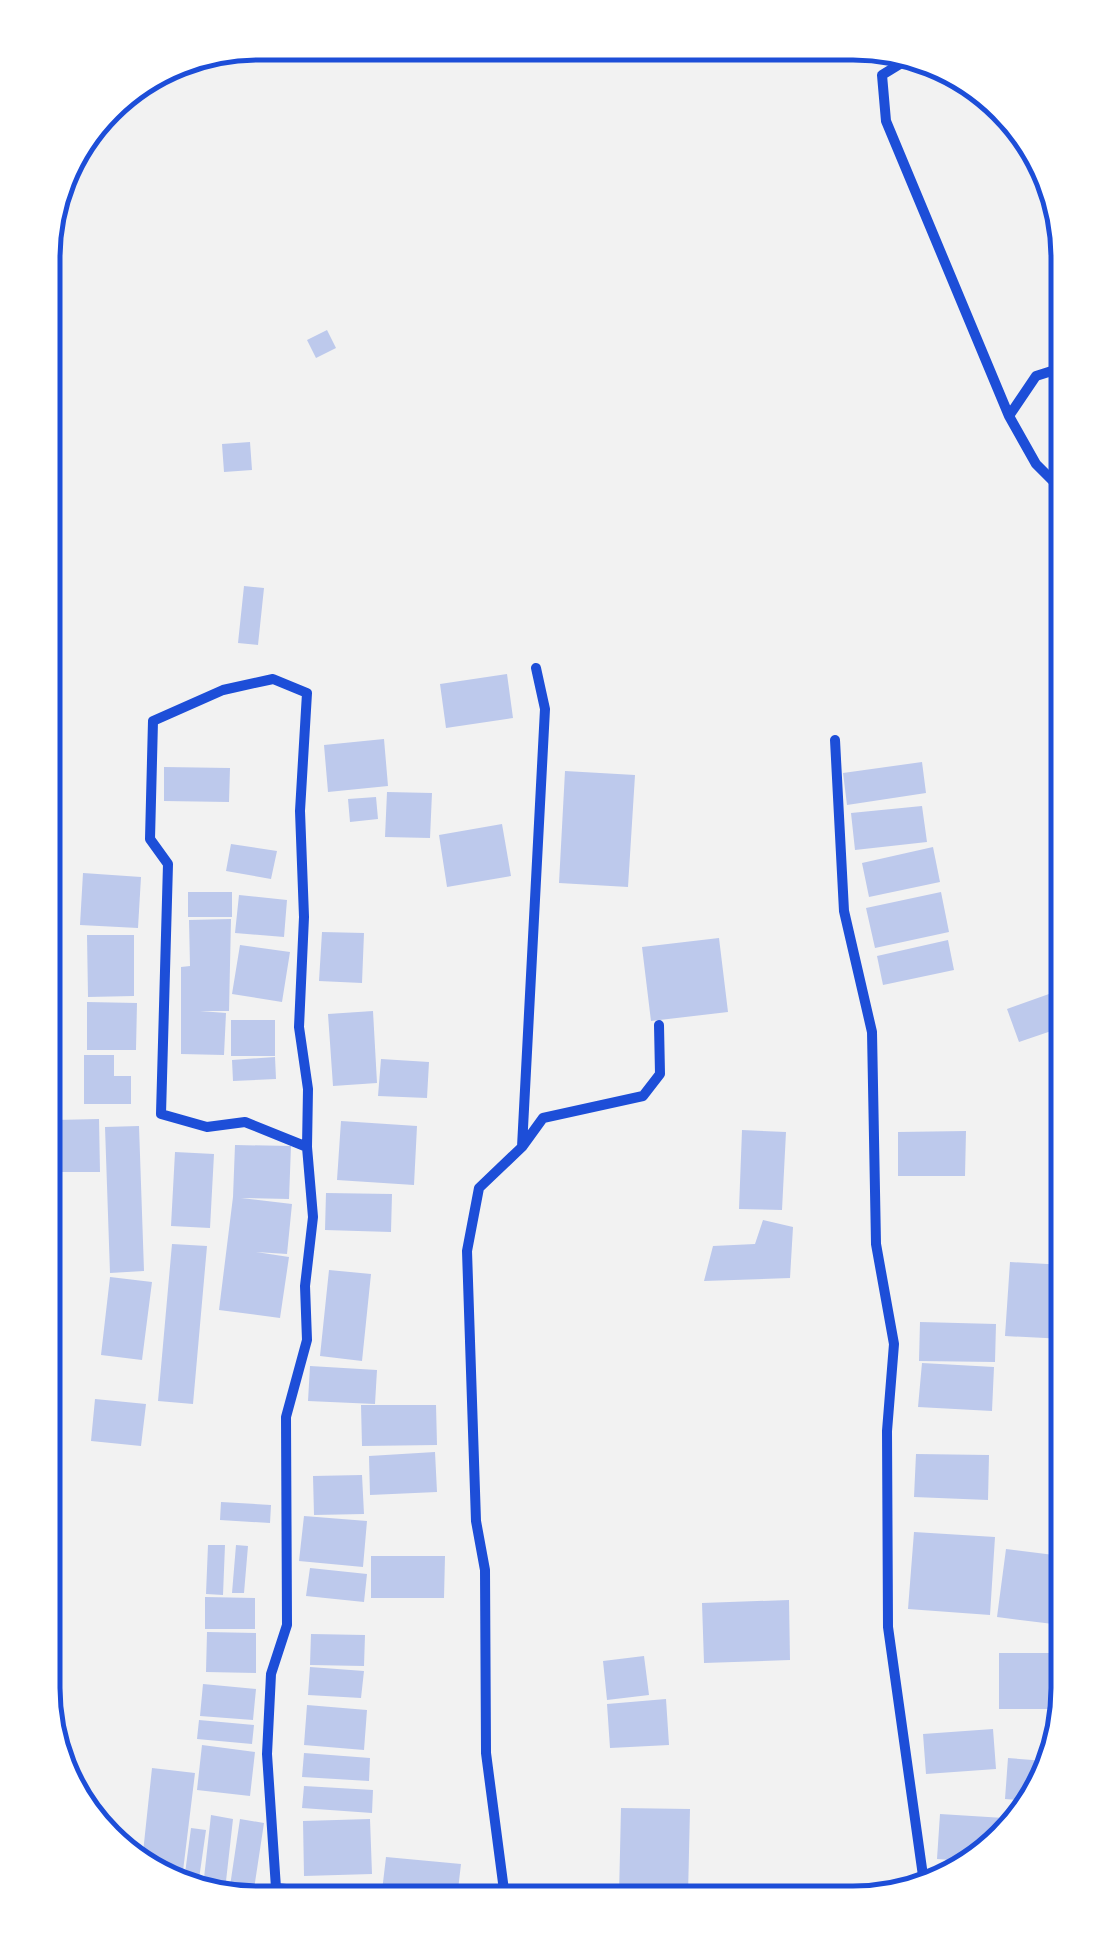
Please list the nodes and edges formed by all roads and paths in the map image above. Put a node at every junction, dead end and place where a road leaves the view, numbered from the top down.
1 (897, 66) edge
2 (1051, 371) edge
3 (1009, 416) junction
4 (1051, 479) edge
5 (536, 668) dead end
6 (835, 740) dead end
7 (659, 1025) dead end
8 (306, 1146) junction
9 (522, 1148) junction
10 (923, 1873) edge
11 (276, 1886) edge
12 (503, 1886) edge

1 - 3 street
2 - 3 street
3 - 4 street
5 - 9 street
6 - 10 street
7 - 9 street
8 - 8 street
8 - 11 street
9 - 12 street

